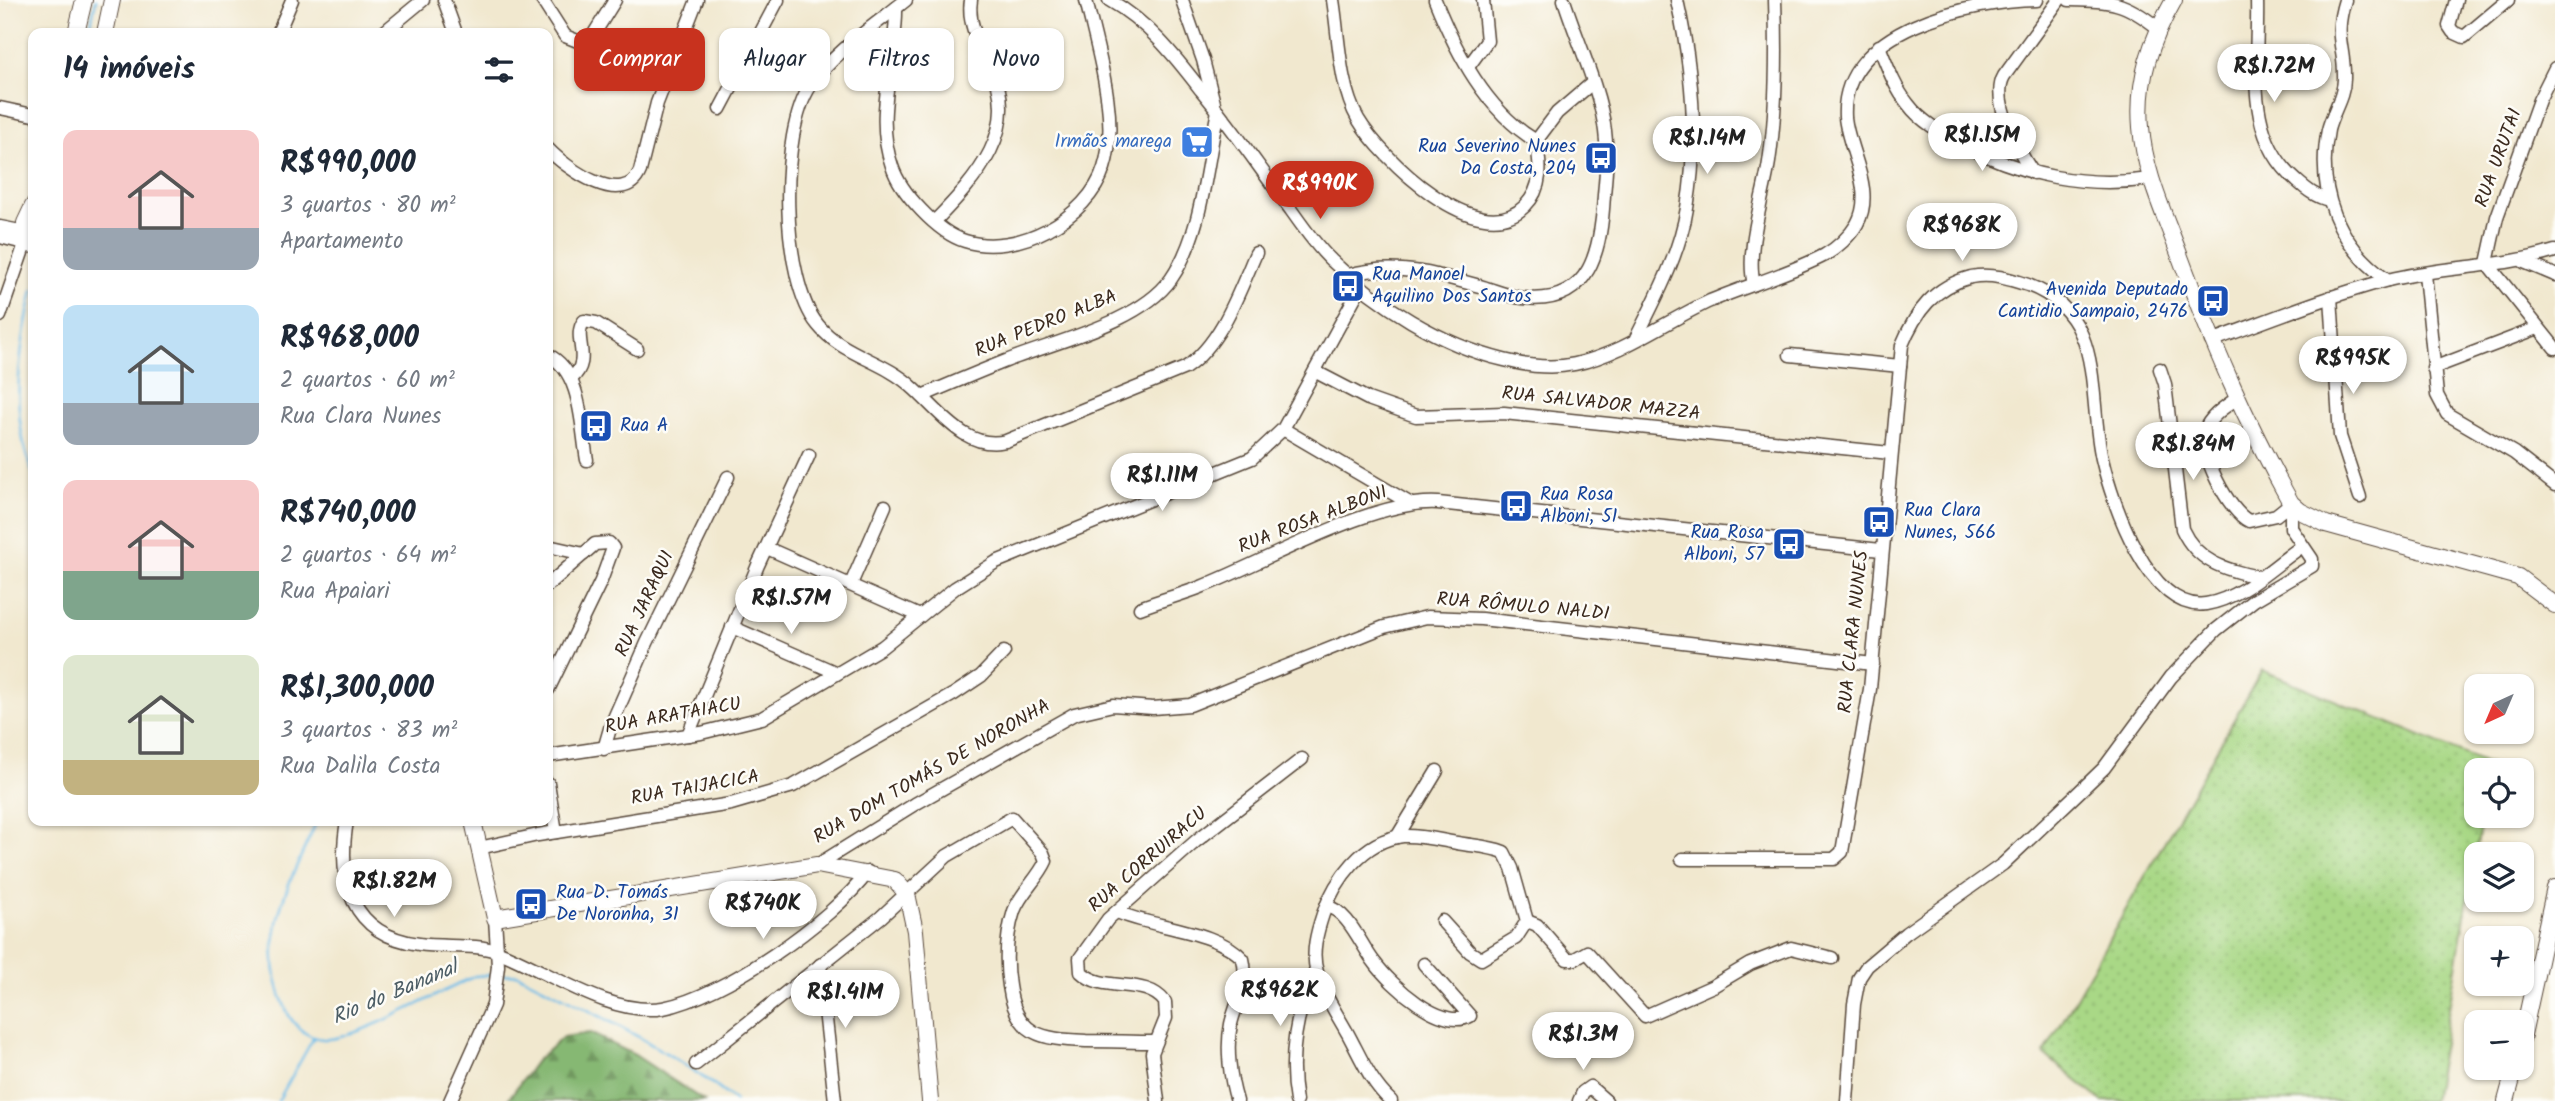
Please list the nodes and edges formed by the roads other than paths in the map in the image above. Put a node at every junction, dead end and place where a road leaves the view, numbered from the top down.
1 (84, 0) edge
2 (113, 0) edge
3 (292, 0) edge
4 (424, 0) edge
5 (443, 0) edge
6 (542, 0) edge
7 (615, 0) edge
8 (697, 0) edge
9 (778, 0) edge
10 (971, 0) edge
11 (1086, 0) edge
12 (1109, 0) edge
13 (1182, 0) edge
14 (1333, 0) edge
15 (1435, 0) edge
16 (1483, 0) edge
17 (1564, 0) edge
18 (1677, 0) edge
19 (1776, 0) edge
20 (2037, 0) edge
21 (2059, 0) edge
22 (2069, 0) edge
23 (2175, 0) edge
24 (2257, 0) edge
25 (2345, 0) edge
26 (2456, 0) edge
27 (2508, 0) edge
28 (901, 4) edge
29 (77, 28) edge
30 (106, 28) edge
31 (280, 28) edge
32 (389, 28) edge
33 (454, 28) edge
34 (2158, 28) junction
35 (1879, 46) junction
36 (1468, 67) junction
37 (2555, 68) edge
38 (1591, 84) junction
39 (0, 108) edge
40 (1216, 108) junction
41 (720, 109) dead end
42 (28, 114) edge
43 (1536, 141) junction
44 (553, 153) edge
45 (2033, 173) junction
46 (2151, 179) junction
47 (2329, 200) junction
48 (28, 217) edge
49 (934, 221) junction
50 (0, 227) edge
51 (28, 236) edge
52 (0, 237) edge
53 (28, 241) edge
54 (28, 241) edge
55 (28, 244) edge
56 (2555, 251) edge
57 (1256, 253) dead end
58 (2524, 262) junction
59 (2487, 263) junction
60 (2425, 274) junction
61 (1348, 275) junction
62 (2555, 275) edge
63 (2388, 280) junction
64 (1754, 284) junction
65 (1361, 286) junction
66 (2331, 297) junction
67 (0, 316) edge
68 (2538, 328) junction
69 (1636, 338) junction
70 (2211, 341) junction
71 (2555, 348) edge
72 (636, 349) dead end
73 (1790, 355) dead end
74 (553, 358) edge
75 (1900, 366) junction
76 (2433, 368) junction
77 (2160, 369) dead end
78 (1316, 372) junction
79 (570, 379) junction
80 (922, 396) junction
81 (2236, 398) junction
82 (1283, 429) junction
83 (1891, 453) junction
84 (809, 454) dead end
85 (587, 460) dead end
86 (728, 477) dead end
87 (2555, 485) edge
88 (2360, 497) dead end
89 (2291, 503) junction
90 (1412, 504) junction
91 (885, 506) dead end
92 (2311, 518) junction
93 (2294, 535) junction
94 (553, 547) edge
95 (767, 548) junction
96 (1881, 550) junction
97 (2305, 551) junction
98 (584, 554) junction
99 (2259, 577) junction
100 (553, 582) edge
101 (851, 584) junction
102 (2555, 605) edge
103 (1140, 608) dead end
104 (920, 616) junction
105 (732, 627) junction
106 (1004, 652) dead end
107 (1873, 664) junction
108 (837, 673) junction
109 (553, 680) edge
110 (1142, 706) joint
111 (688, 735) junction
112 (604, 749) junction
113 (553, 755) edge
114 (1302, 759) dead end
115 (1437, 771) dead end
116 (553, 814) edge
117 (347, 826) edge
118 (474, 826) edge
119 (556, 832) junction
120 (1397, 837) junction
121 (479, 848) junction
122 (1682, 859) dead end
123 (817, 865) junction
124 (868, 872) junction
125 (2555, 888) edge
126 (907, 894) junction
127 (1326, 906) junction
128 (1117, 912) junction
129 (495, 918) junction
130 (1442, 921) dead end
131 (1527, 921) junction
132 (497, 951) junction
133 (1832, 958) dead end
134 (1424, 964) dead end
135 (820, 965) junction
136 (1316, 970) junction
137 (2528, 1010) edge
138 (1156, 1042) junction
139 (696, 1064) dead end
140 (2512, 1080) edge
141 (932, 1100) edge
142 (450, 1101) edge
143 (835, 1101) edge
144 (1158, 1101) edge
145 (1237, 1101) edge
146 (1296, 1101) edge
147 (1391, 1101) edge
148 (1579, 1101) edge
149 (1606, 1101) edge
150 (1847, 1101) edge
151 (2506, 1101) edge

1 - 29 main road
2 - 30 main road
3 - 31 street
4 - 32 street
5 - 33 street
6 - 7 street
8 - 44 street
9 - 41 street
10 - 49 street
11 - 49 street
12 - 40 street
13 - 40 street
14 - 43 street
15 - 36 street
16 - 36 street
17 - 38 street
18 - 69 street
19 - 64 street
20 - 35 street
21 - 45 street
22 - 34 street
23 - 34 main road
24 - 47 street
25 - 47 street
26 - 27 street
28 - 49 street
28 - 80 street
34 - 46 main road
35 - 45 street
35 - 64 street
36 - 43 street
37 - 59 street, RUA URUTAI
38 - 43 street
38 - 61 street
39 - 42 street
40 - 61 street
40 - 80 street, RUA PEDRO ALBA
45 - 46 street
46 - 70 main road
47 - 63 street
48 - 51 main road
50 - 53 street
52 - 54 street
55 - 67 street
56 - 58 street
57 - 80 street
58 - 59 street
58 - 62 street
59 - 60 street
59 - 68 street
60 - 63 street
60 - 76 street
61 - 65 street
63 - 66 street
64 - 69 street
65 - 69 street
65 - 78 street, RUA ARATAIACU
66 - 70 street
66 - 88 street
68 - 71 street
68 - 76 street
70 - 81 main road
72 - 79 street
73 - 75 street
74 - 79 street
75 - 83 street, RUA CLARA NUNES
75 - 99 street, RUA CLARA NUNES
76 - 87 street
77 - 99 street
78 - 82 street, RUA ARATAIACU
78 - 83 street, RUA SALVADOR MAZZA
79 - 85 street
81 - 89 main road
81 - 89 street
82 - 90 street
82 - 104 street, RUA ARATAIACU
83 - 96 street, RUA CLARA NUNES
84 - 95 street
86 - 112 street, RUA JARAQUI
89 - 92 main road
89 - 93 street
90 - 96 street, RUA ROSA ALBONI
90 - 103 street, RUA ROSA ALBONI
91 - 101 street
92 - 93 street
92 - 102 main road
93 - 97 street
94 - 98 street
95 - 101 street
95 - 105 street
96 - 107 street, RUA CLARA NUNES
97 - 99 street, RUA CLARA NUNES
97 - 150 street
98 - 100 street
98 - 109 street
101 - 104 street
104 - 108 street, RUA ARATAIACU
105 - 108 street
105 - 111 street
106 - 119 street, RUA TAIJACICA
107 - 110 street, RUA RÔMULO NALDI
107 - 122 street, RUA CLARA NUNES
108 - 111 street, RUA ARATAIACU
110 - 123 street, RUA DOM TOMÁS DE NORONHA
111 - 112 street, RUA ARATAIACU
112 - 113 street, RUA ARATAIACU
114 - 128 street, RUA CORRUIRACU
115 - 120 street
116 - 119 street
117 - 132 street
118 - 121 main road
119 - 121 street, RUA TAIJACICA
120 - 127 street
120 - 131 street
121 - 129 main road
123 - 124 main road
123 - 129 main road, RUA DOM TOMÁS DE NORONHA
124 - 126 main road
124 - 132 street
125 - 137 main road
126 - 135 street
126 - 138 street
126 - 141 main road
127 - 134 street
127 - 136 street
128 - 138 street, RUA CORRUIRACU
128 - 145 street
129 - 132 street
130 - 131 street
131 - 133 street
132 - 142 street
135 - 139 street
135 - 143 street
136 - 146 street
136 - 147 street
138 - 144 street
140 - 151 main road
148 - 149 street

